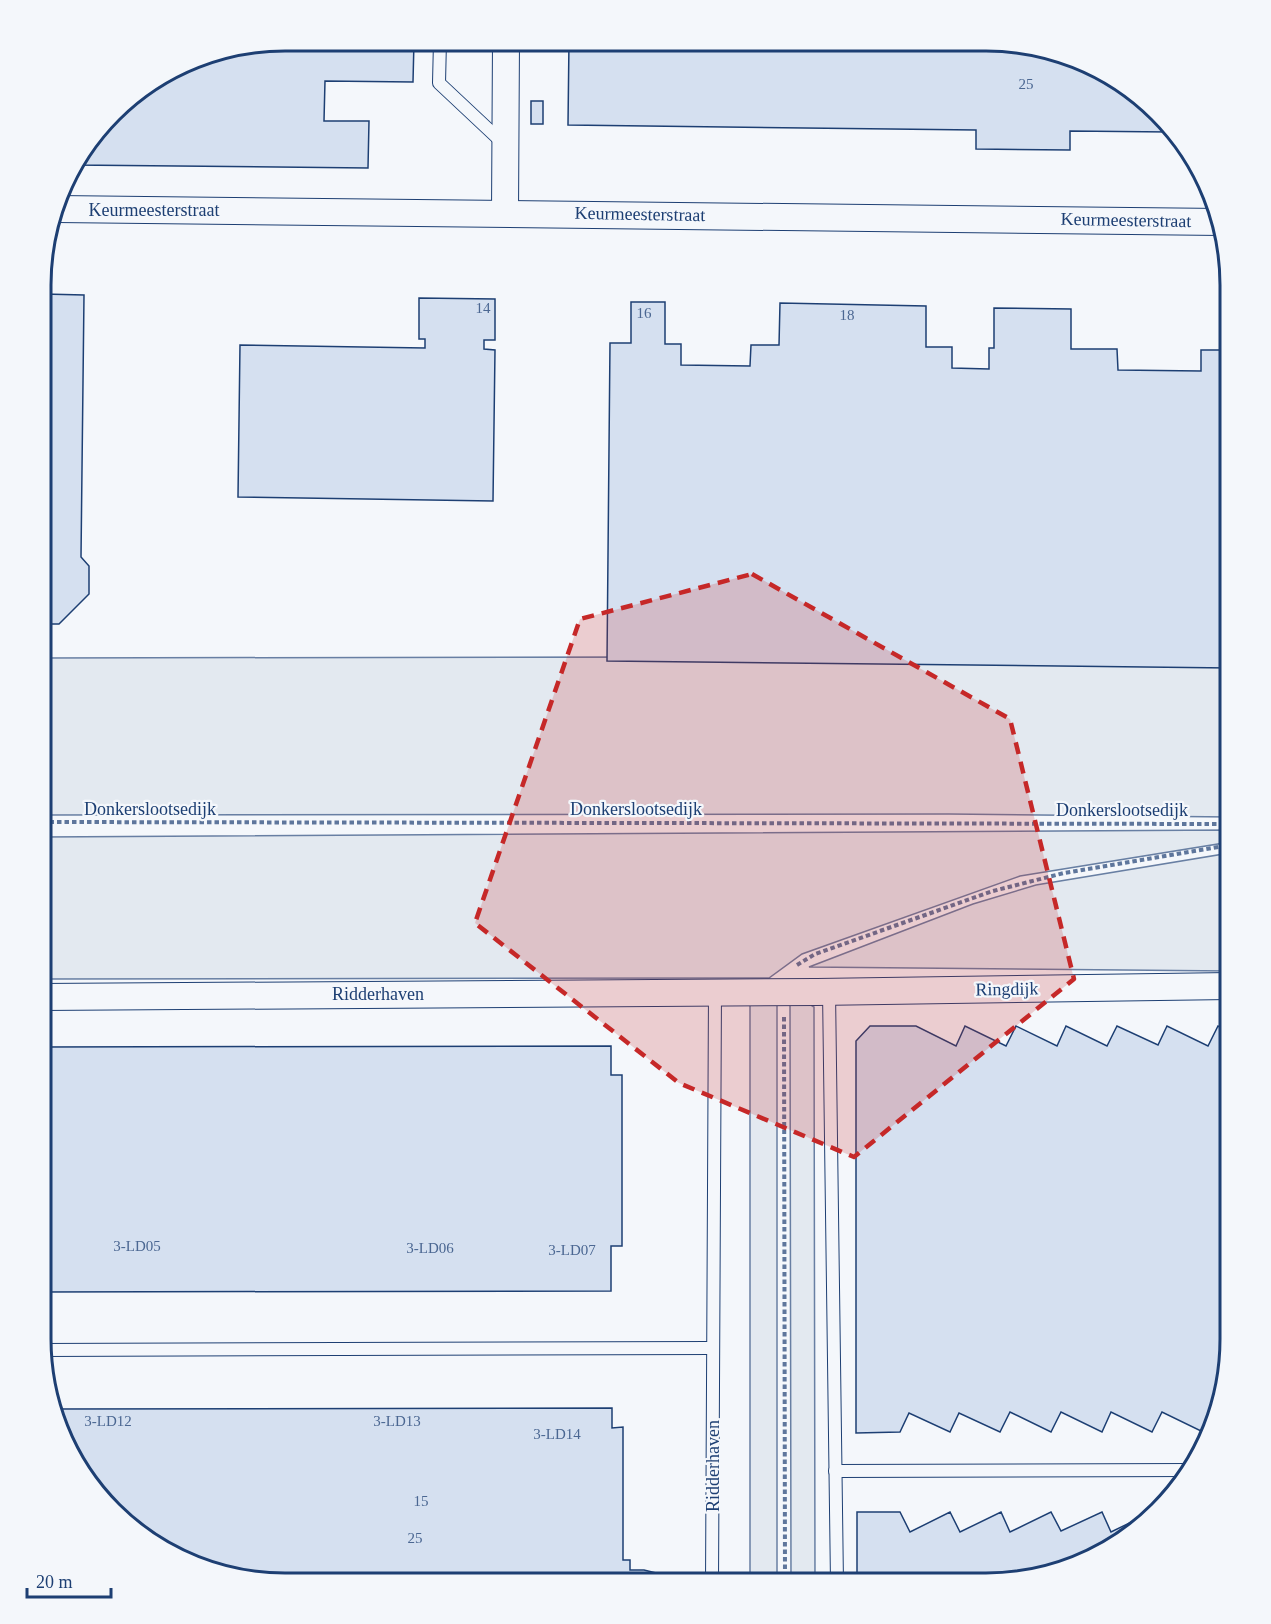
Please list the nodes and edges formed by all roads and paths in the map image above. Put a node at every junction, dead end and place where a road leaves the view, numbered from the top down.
1 (440, 51) edge
2 (506, 51) edge
3 (505, 146) junction
4 (63, 209) edge
5 (505, 212) junction
6 (1211, 222) edge
7 (51, 822) edge
8 (1220, 824) edge
9 (1220, 847) edge
10 (1220, 986) edge
11 (829, 991) junction
12 (716, 992) junction
13 (784, 992) junction
14 (51, 997) edge
15 (713, 1348) junction
16 (52, 1350) edge
17 (1180, 1470) edge
18 (835, 1471) junction
19 (712, 1573) edge
20 (785, 1573) edge
21 (837, 1573) edge

1 - 3 lane
2 - 3 street
3 - 5 street
4 - 5 street, Keurmeesterstraat
5 - 6 street, Keurmeesterstraat
7 - 8 path, Donkerslootsedijk
9 - 13 path
10 - 11 street, Ringdijk
11 - 13 street, Ringdijk
11 - 18 lane
12 - 13 street, Ridderhaven
12 - 14 street, Ridderhaven
12 - 15 lane, Ridderhaven
13 - 20 path
15 - 16 lane
15 - 19 lane, Ridderhaven
17 - 18 lane
18 - 21 lane

